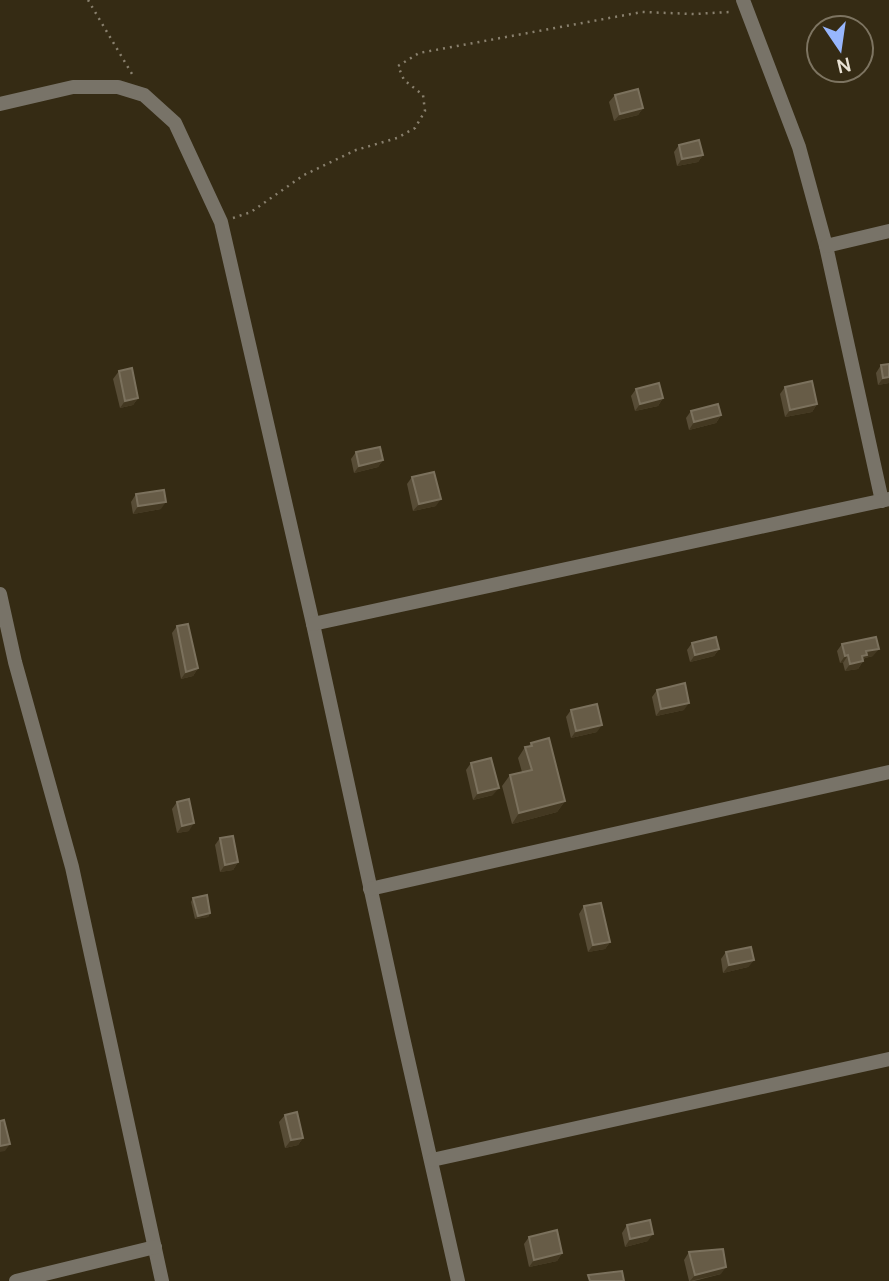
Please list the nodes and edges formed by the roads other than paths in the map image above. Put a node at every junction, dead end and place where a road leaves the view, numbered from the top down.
1 (745, 5) edge
2 (0, 104) edge
3 (889, 231) edge
4 (826, 246) junction
5 (886, 500) edge
6 (0, 594) edge
7 (313, 624) junction
8 (889, 772) edge
9 (370, 889) junction
10 (889, 1059) edge
11 (432, 1160) junction
12 (155, 1247) junction
13 (16, 1281) edge
14 (162, 1281) edge
15 (458, 1281) edge

1 - 4 street
2 - 7 street
3 - 4 street
4 - 5 street
5 - 7 street
6 - 12 street
7 - 9 street
8 - 9 street
9 - 11 street
10 - 11 street
11 - 15 street
12 - 13 street
12 - 14 street

